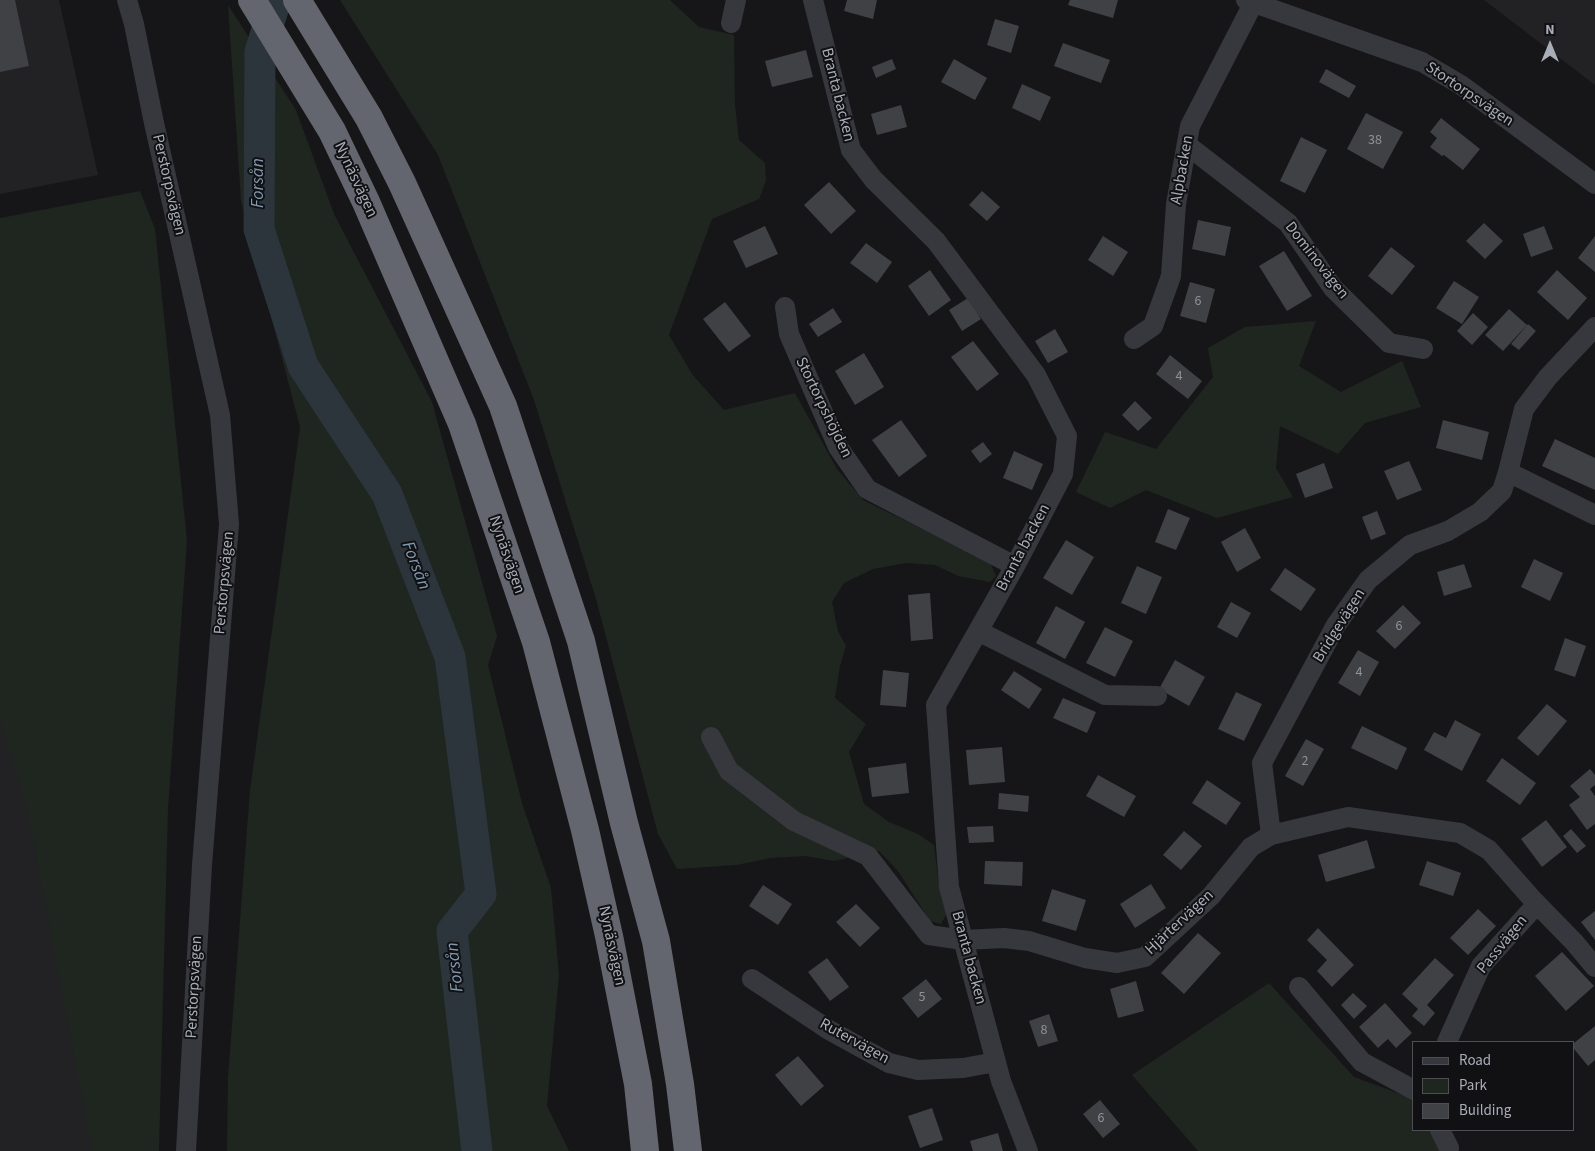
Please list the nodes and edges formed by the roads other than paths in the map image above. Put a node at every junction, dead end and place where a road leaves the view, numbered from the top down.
1 (127, 0) edge
2 (132, 0) edge
3 (252, 0) edge
4 (297, 0) edge
5 (736, 0) edge
6 (813, 0) edge
7 (1252, 1) edge
8 (731, 23) dead end
9 (134, 24) junction
10 (1187, 146) junction
11 (1595, 184) edge
12 (785, 307) dead end
13 (1595, 328) edge
14 (1134, 339) dead end
15 (1423, 349) dead end
16 (1508, 472) junction
17 (1595, 515) edge
18 (1015, 566) junction
19 (978, 631) junction
20 (1157, 696) dead end
21 (711, 737) dead end
22 (1271, 835) junction
23 (1537, 904) junction
24 (963, 940) junction
25 (1595, 967) edge
26 (752, 980) dead end
27 (1299, 987) dead end
28 (1447, 1041) edge
29 (996, 1062) junction
30 (1412, 1089) edge
31 (1440, 1131) edge
32 (1449, 1148) dead end
33 (186, 1151) edge
34 (645, 1151) edge
35 (688, 1151) edge
36 (1028, 1151) edge

1 - 9 street, Perstorpsvägen
2 - 9 street, Perstorpsvägen
3 - 34 highway, Nynäsvägen
4 - 35 highway
5 - 8 street
6 - 18 street, Branta backen
7 - 10 street, Alpbacken
7 - 11 street, Stortorpsvägen
9 - 33 street, Perstorpsvägen
10 - 14 street, Alpbacken
10 - 15 street, Dominovägen
12 - 18 street, Stortorpshöjden
13 - 16 street, Bridgevägen
16 - 17 street
16 - 22 street, Bridgevägen
18 - 19 street, Branta backen
19 - 20 street
19 - 24 street, Branta backen
21 - 24 street, Hjärtervägen
22 - 23 street, Hjärtervägen
22 - 24 street, Hjärtervägen
23 - 25 street, Hjärtervägen
23 - 28 street, Passvägen
24 - 29 street, Branta backen
26 - 29 street, Rutervägen
27 - 30 street
29 - 36 street, Branta backen
31 - 32 street

